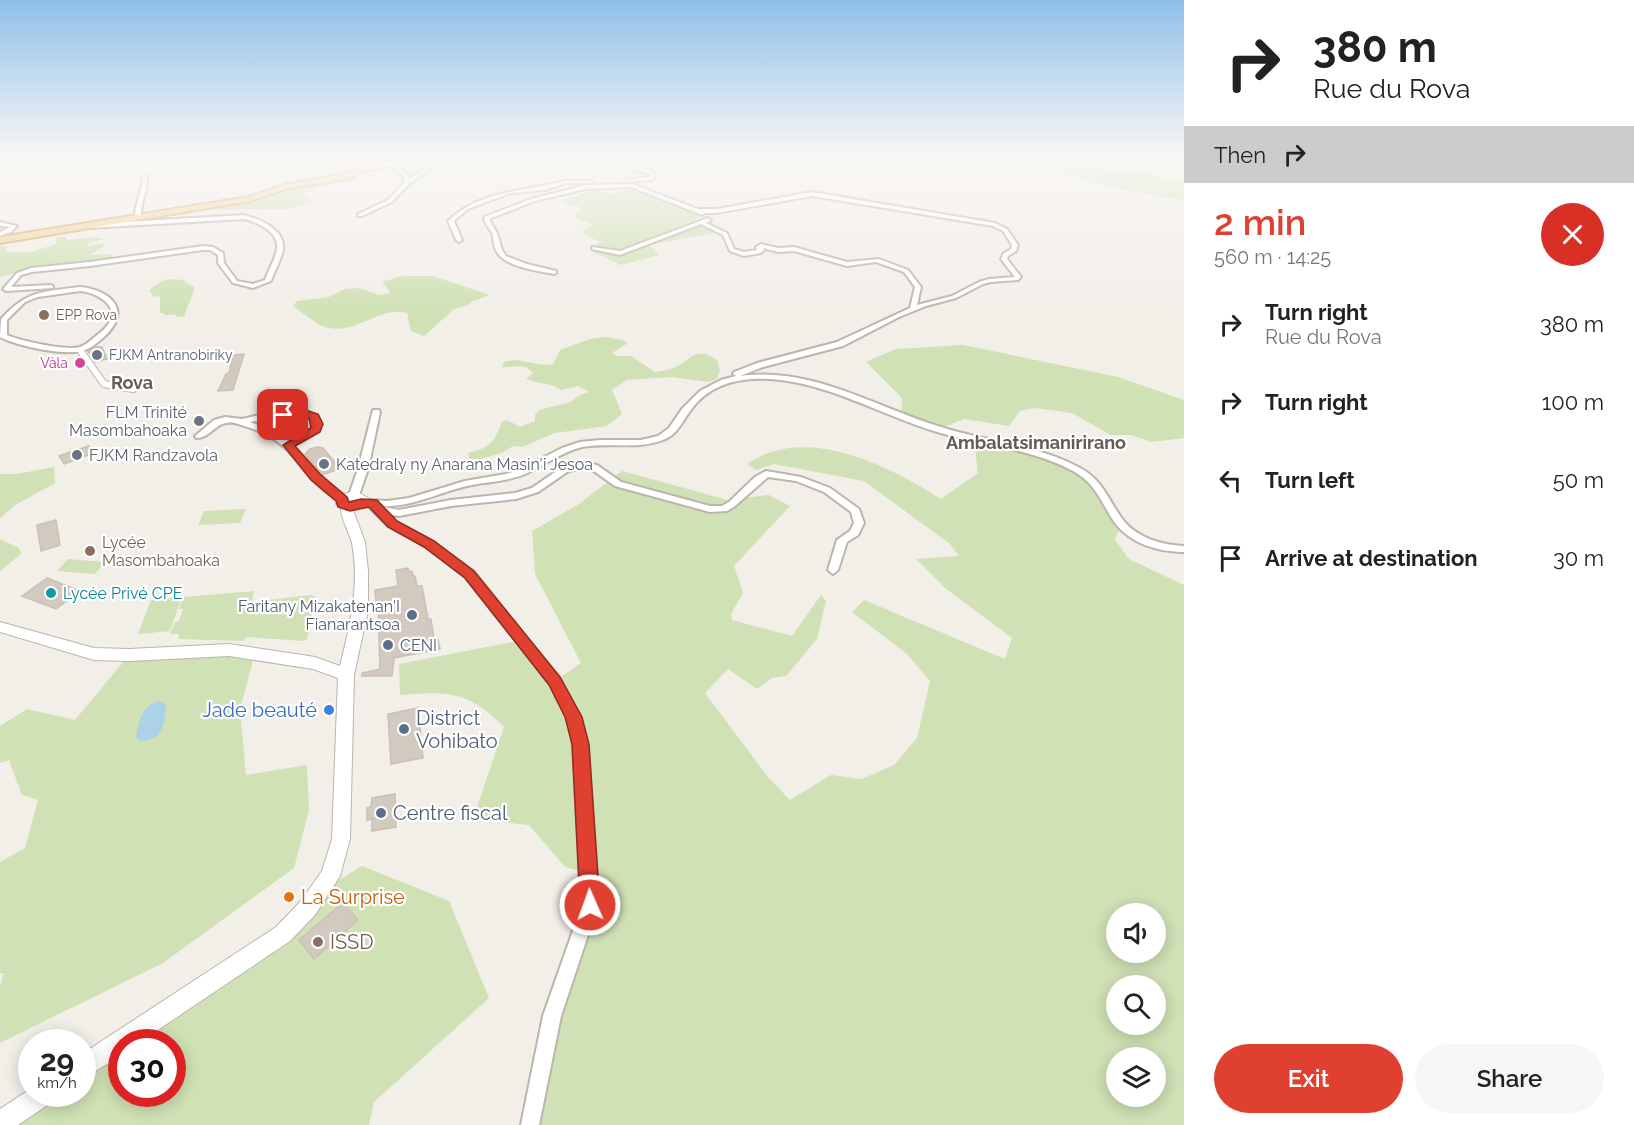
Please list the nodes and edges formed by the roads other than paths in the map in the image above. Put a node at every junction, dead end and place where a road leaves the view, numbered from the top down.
1 (138, 208) edge
2 (190, 208) edge
3 (376, 208) edge
4 (467, 208) edge
5 (513, 208) edge
6 (688, 208) edge
7 (737, 208) edge
8 (896, 208) edge
9 (697, 211) junction
10 (138, 215) junction
11 (360, 215) dead end
12 (701, 222) junction
13 (0, 224) edge
14 (53, 229) junction
15 (0, 234) edge
16 (0, 240) edge
17 (459, 240) dead end
18 (594, 248) dead end
19 (554, 272) dead end
20 (80, 289) junction
21 (913, 310) junction
22 (80, 350) junction
23 (726, 380) junction
24 (133, 388) dead end
25 (376, 412) dead end
26 (239, 421) junction
27 (199, 436) dead end
28 (288, 445) junction
29 (359, 503) junction
30 (1184, 549) edge
31 (833, 570) dead end
32 (0, 627) edge
33 (346, 675) junction
34 (96, 1059) edge
35 (24, 1107) edge
36 (0, 1123) edge
37 (530, 1125) edge

1 - 10 street
2 - 10 main road
3 - 11 street
4 - 17 street
5 - 19 street
6 - 9 street
7 - 9 street
8 - 21 street
9 - 12 street
10 - 14 main road
12 - 18 street
12 - 21 street
13 - 15 street
14 - 16 main road
14 - 20 street
20 - 22 street
20 - 22 street
21 - 23 street
22 - 24 street
23 - 29 street
23 - 30 street
25 - 29 street
26 - 27 street
26 - 28 street
26 - 28 street
28 - 29 street
29 - 31 street
29 - 33 street
29 - 37 street
32 - 33 street
33 - 34 street
35 - 36 street

